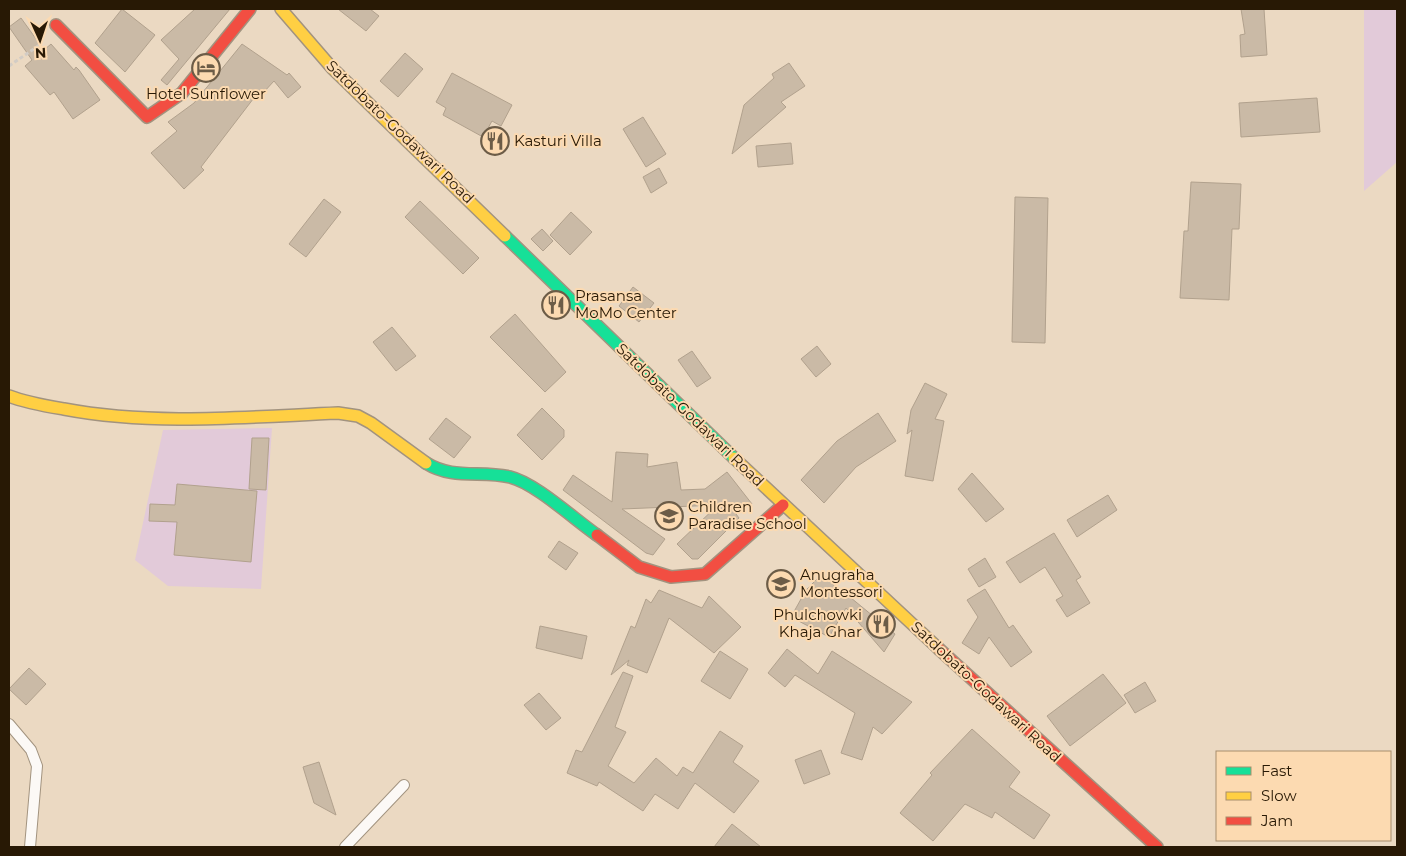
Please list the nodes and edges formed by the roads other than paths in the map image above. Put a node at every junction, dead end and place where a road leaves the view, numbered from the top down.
1 (250, 9) edge
2 (281, 9) edge
3 (56, 25) road end
4 (9, 396) edge
5 (783, 505) junction
6 (9, 724) edge
7 (404, 785) dead end
8 (30, 847) edge
9 (345, 847) edge
10 (1157, 847) edge

1 - 3 street
2 - 5 street, Satdobato-Godawari Road
4 - 5 street
5 - 10 street, Satdobato-Godawari Road
6 - 8 lane
7 - 9 lane

